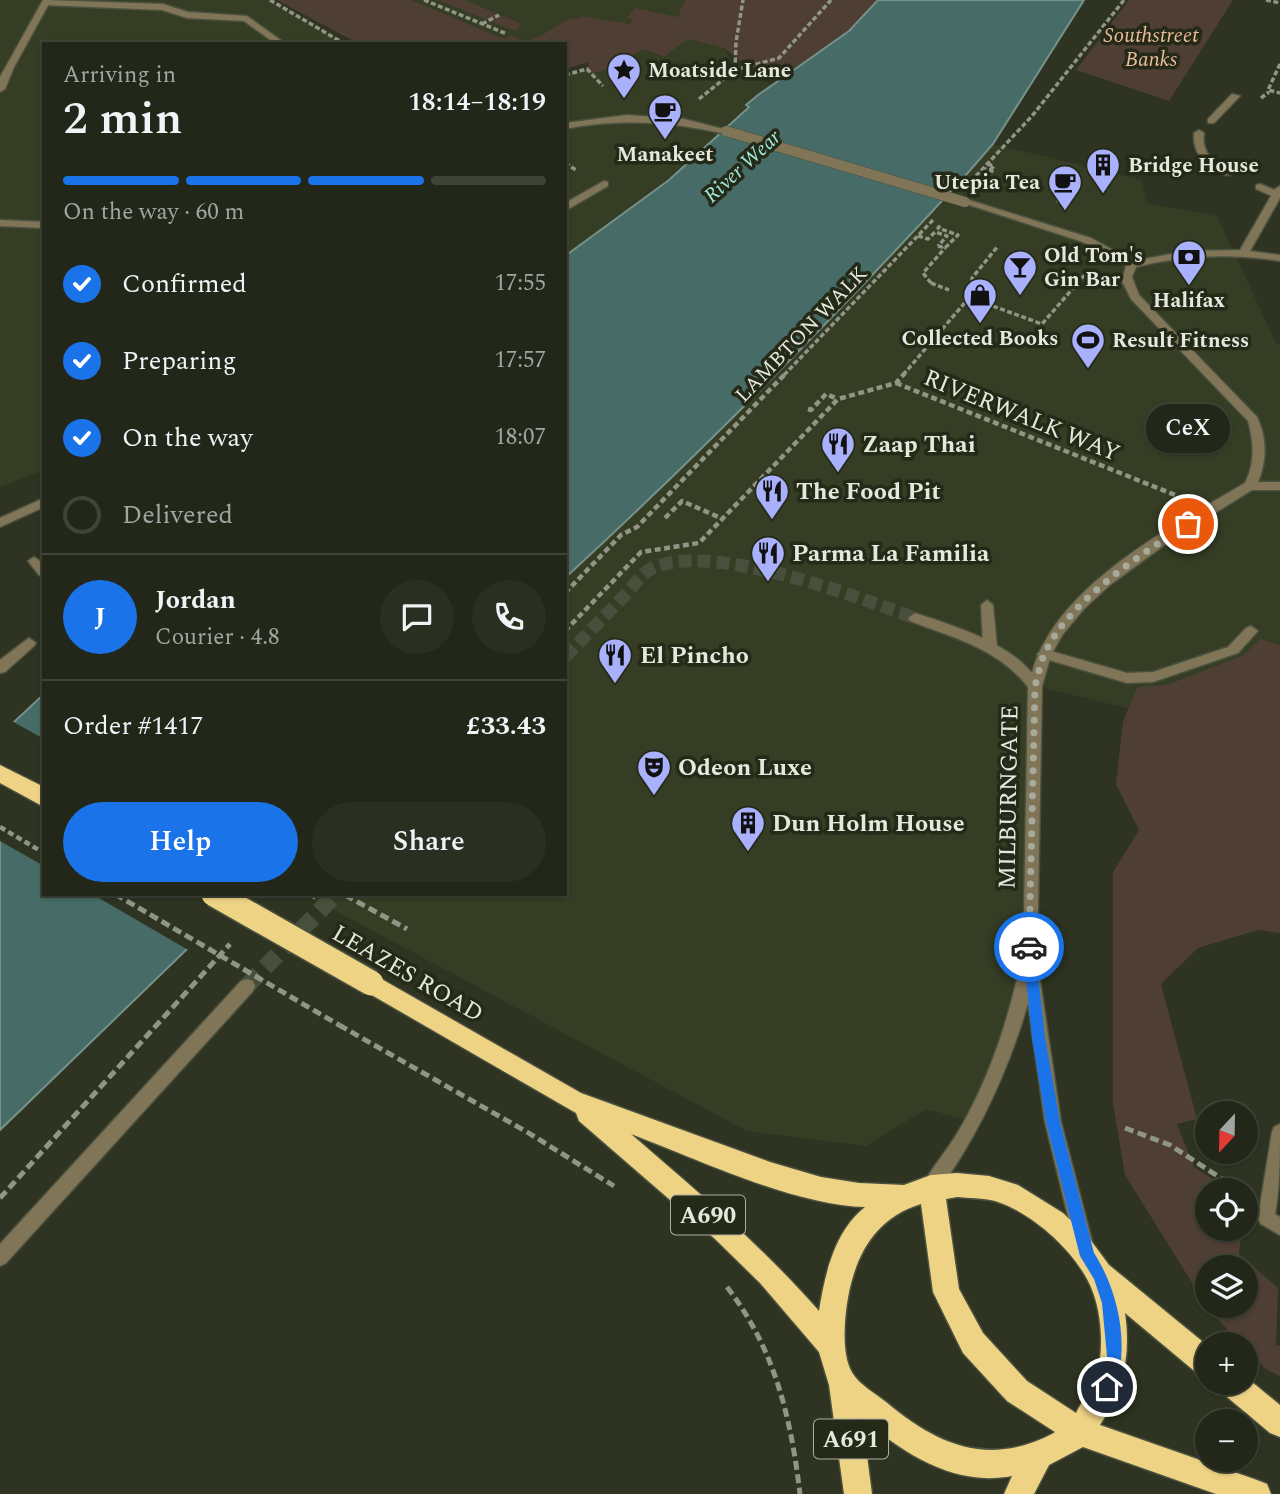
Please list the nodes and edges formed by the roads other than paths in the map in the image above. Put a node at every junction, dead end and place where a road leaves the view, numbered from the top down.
1 (46, 2) edge
2 (279, 42) edge
3 (2, 75) edge
4 (0, 89) edge
5 (1235, 96) dead end
6 (1211, 121) dead end
7 (567, 126) edge
8 (1199, 134) dead end
9 (1227, 173) dead end
10 (604, 184) dead end
11 (1260, 187) dead end
12 (1278, 191) edge
13 (567, 207) edge
14 (0, 223) edge
15 (42, 225) edge
16 (1245, 251) junction
17 (1280, 258) edge
18 (1132, 265) junction
19 (1250, 486) junction
20 (1280, 486) edge
21 (42, 503) edge
22 (2, 525) edge
23 (34, 561) dead end
24 (42, 570) edge
25 (987, 605) dead end
26 (915, 618) tunnel mouth
27 (1251, 631) dead end
28 (29, 643) dead end
29 (990, 647) junction
30 (1044, 654) junction
31 (0, 668) edge
32 (1035, 686) junction
33 (0, 773) edge
34 (42, 797) edge
35 (218, 896) edge
36 (1029, 960) junction
37 (247, 986) tunnel mouth
38 (573, 1101) junction
39 (1280, 1132) edge
40 (931, 1187) junction
41 (904, 1196) junction
42 (1274, 1222) edge
43 (0, 1257) edge
44 (1093, 1266) junction
45 (829, 1343) junction
46 (1195, 1353) edge
47 (844, 1385) junction
48 (1247, 1395) edge
49 (1280, 1423) edge
50 (1080, 1432) junction
51 (1038, 1456) junction
52 (858, 1494) edge
53 (1018, 1494) edge
54 (1257, 1494) edge

1 - 2 street
1 - 3 street
3 - 4 street
5 - 6 street
7 - 18 street, bridge
8 - 9 street
10 - 13 street
11 - 12 street
12 - 16 street
14 - 15 street
16 - 17 street
16 - 18 street
18 - 19 street
19 - 20 street
19 - 30 street, MILBURNGATE
21 - 22 street
23 - 24 street
25 - 29 street
26 - 29 street
27 - 30 street
28 - 31 street
29 - 32 street
30 - 32 street, MILBURNGATE
32 - 36 street, MILBURNGATE
33 - 34 highway
35 - 38 highway, LEAZES ROAD / A690, bridge
36 - 40 street, MILBURNGATE
36 - 44 street, MILBURNGATE
37 - 43 street
38 - 41 highway, LEAZES ROAD / A690
38 - 45 highway, LEAZES ROAD / A690
39 - 42 street
40 - 41 highway
40 - 44 highway
40 - 50 highway
41 - 45 highway
44 - 46 highway
44 - 50 highway
45 - 47 highway
47 - 51 highway
47 - 52 highway, A691
48 - 49 highway
50 - 51 highway
50 - 54 highway
51 - 53 highway

